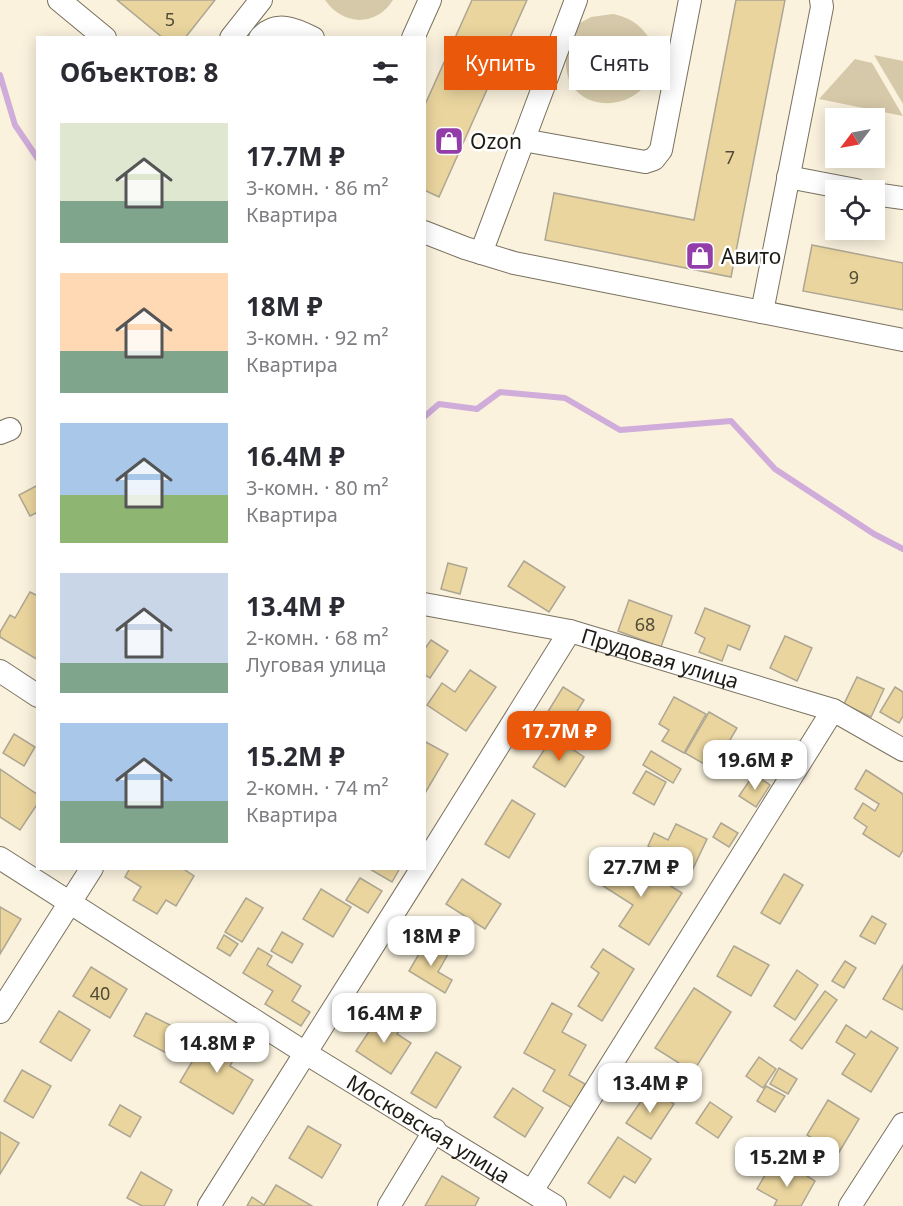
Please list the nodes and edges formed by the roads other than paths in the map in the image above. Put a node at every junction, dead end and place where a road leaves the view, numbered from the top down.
1 (59, 0) edge
2 (261, 0) edge
3 (430, 0) edge
4 (576, 0) edge
5 (690, 0) edge
6 (821, 0) edge
7 (103, 36) edge
8 (233, 36) edge
9 (262, 36) edge
10 (309, 36) edge
11 (414, 36) edge
12 (523, 140) junction
13 (788, 177) junction
14 (825, 184) edge
15 (885, 196) edge
16 (903, 198) edge
17 (426, 233) edge
18 (481, 253) junction
19 (762, 312) junction
20 (903, 340) edge
21 (426, 604) edge
22 (570, 631) junction
23 (0, 671) edge
24 (36, 695) edge
25 (833, 710) junction
26 (903, 750) edge
27 (0, 858) edge
28 (426, 862) edge
29 (91, 870) edge
30 (421, 870) edge
31 (71, 902) junction
32 (0, 1012) edge
33 (307, 1054) junction
34 (903, 1124) edge
35 (435, 1130) junction
36 (531, 1191) junction
37 (209, 1206) edge
38 (389, 1206) edge
39 (555, 1206) edge
40 (850, 1206) edge

1 - 7 street
2 - 8 street
3 - 11 street
4 - 12 street
5 - 12 street
6 - 13 street
9 - 10 street
12 - 18 street
13 - 14 street
13 - 19 street
15 - 16 street
17 - 18 street
18 - 19 street
19 - 20 street
21 - 22 street
22 - 25 street, Прудовая улица
22 - 28 street, Прудовая улица
23 - 24 street
25 - 26 street, Прудовая улица
25 - 36 street
27 - 31 street, Московская улица
29 - 31 street
30 - 33 street, Прудовая улица
31 - 32 street
31 - 33 street, Московская улица
33 - 35 street, Московская улица
33 - 37 street, Прудовая улица
34 - 40 street
35 - 36 street, Московская улица
35 - 38 street
36 - 39 street, Московская улица

